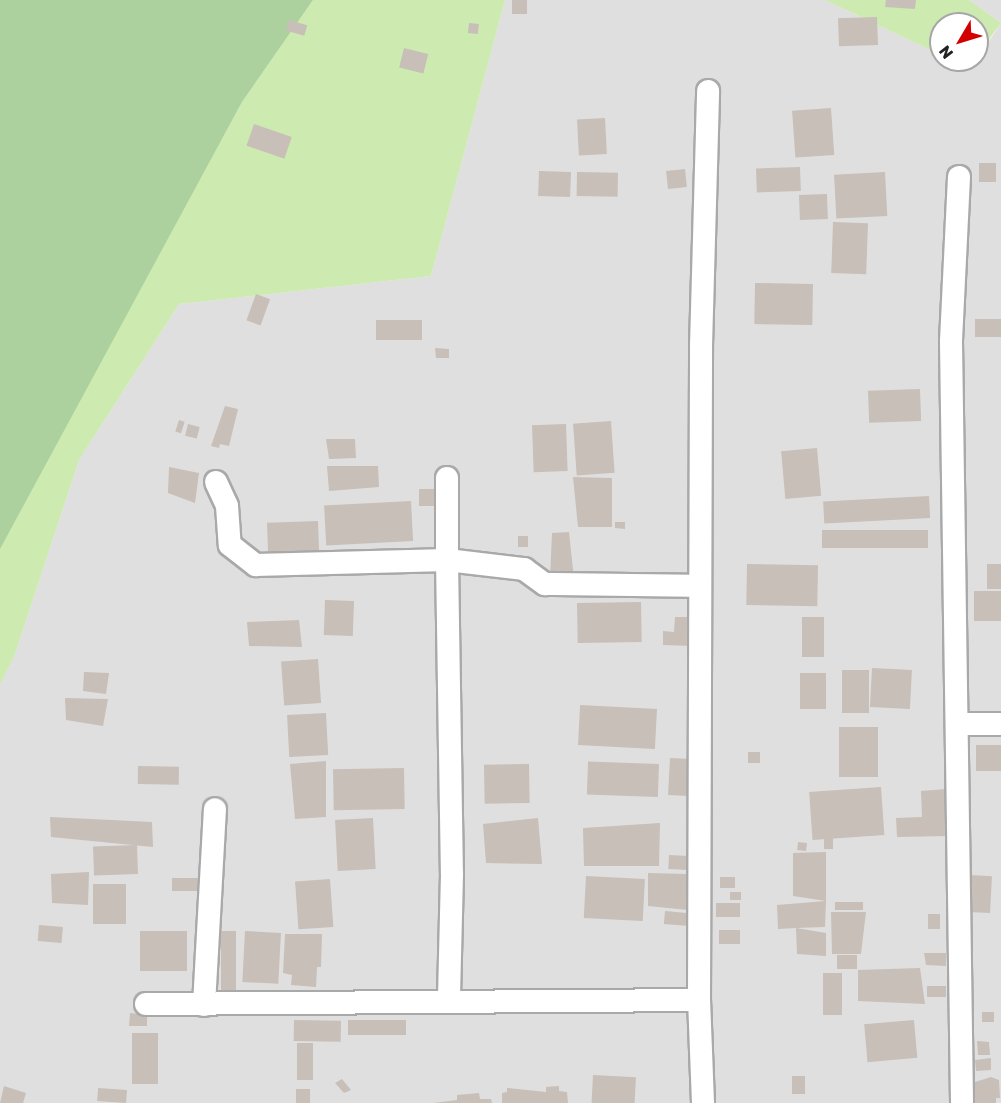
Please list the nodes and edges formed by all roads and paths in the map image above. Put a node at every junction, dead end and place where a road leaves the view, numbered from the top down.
1 (708, 91) dead end
2 (959, 177) dead end
3 (447, 478) dead end
4 (216, 482) dead end
5 (447, 560) junction
6 (700, 586) junction
7 (957, 724) junction
8 (1001, 724) edge
9 (215, 809) dead end
10 (699, 1000) junction
11 (449, 1001) junction
12 (146, 1004) dead end
13 (204, 1005) junction
14 (703, 1103) edge
15 (962, 1103) edge

1 - 6 street
2 - 7 street
3 - 5 street
4 - 5 street
5 - 6 street
5 - 11 street
6 - 10 street
7 - 8 street
7 - 15 street
9 - 13 street
10 - 11 street
10 - 14 street
11 - 13 street
12 - 13 street

